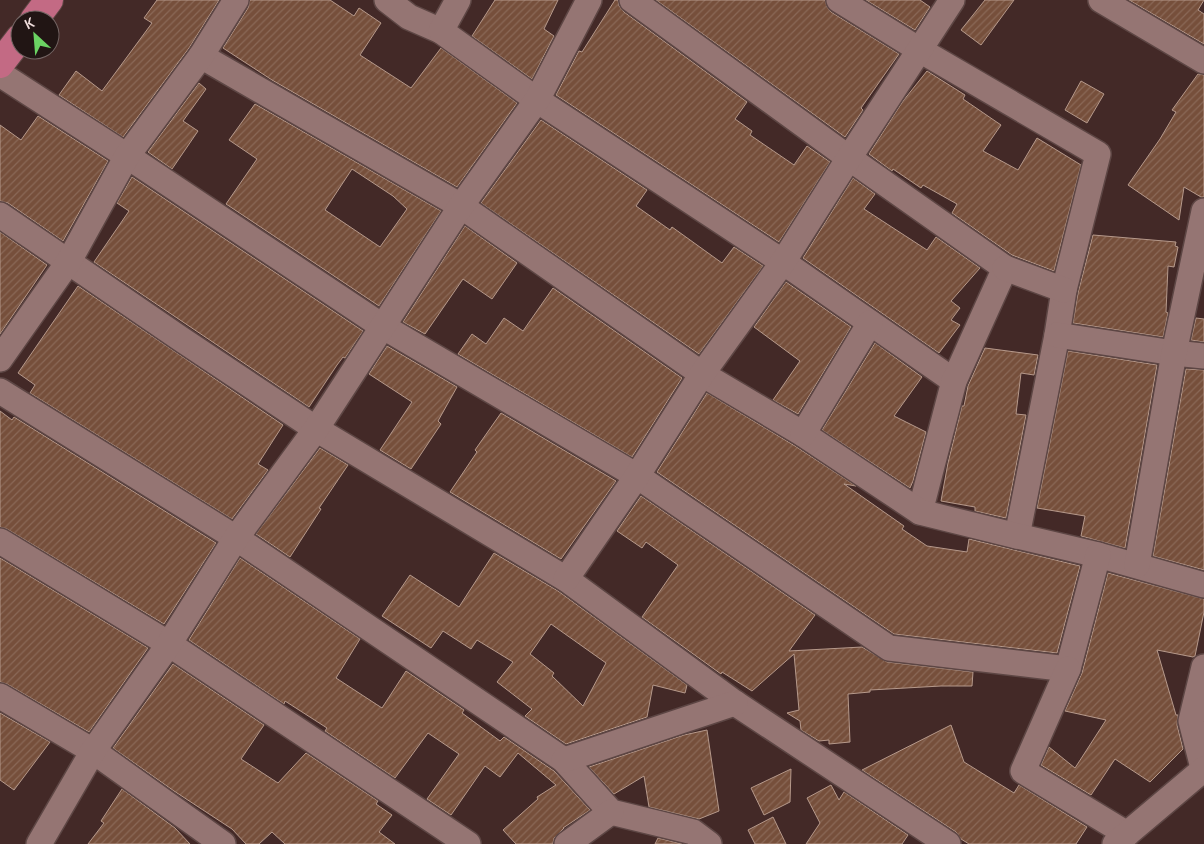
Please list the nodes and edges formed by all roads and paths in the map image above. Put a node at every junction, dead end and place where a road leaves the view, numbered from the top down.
1 (236, 0) edge
2 (387, 0) edge
3 (458, 0) edge
4 (588, 0) edge
5 (632, 0) edge
6 (839, 0) edge
7 (952, 0) edge
8 (1101, 0) edge
9 (440, 31) junction
10 (918, 50) junction
11 (10, 51) edge
12 (201, 56) junction
13 (1204, 61) edge
14 (0, 64) edge
15 (0, 74) edge
16 (537, 100) junction
17 (127, 156) junction
18 (848, 158) junction
19 (461, 206) junction
20 (1204, 211) edge
21 (0, 215) edge
22 (69, 262) junction
23 (783, 262) junction
24 (1005, 268) junction
25 (1064, 290) junction
26 (870, 322) junction
27 (382, 326) junction
28 (1057, 335) junction
29 (1174, 353) junction
30 (1204, 356) edge
31 (0, 359) edge
32 (702, 374) junction
33 (954, 381) junction
34 (0, 391) edge
35 (316, 429) junction
36 (803, 434) junction
37 (637, 476) junction
38 (920, 512) junction
39 (1017, 536) junction
40 (236, 538) junction
41 (0, 541) edge
42 (1098, 555) junction
43 (1137, 565) junction
44 (566, 579) junction
45 (1204, 585) edge
46 (169, 644) junction
47 (1204, 667) edge
48 (1068, 669) junction
49 (0, 696) edge
50 (734, 703) junction
51 (93, 751) junction
52 (564, 760) junction
53 (1204, 770) edge
54 (611, 812) junction
55 (1121, 839) edge
56 (39, 844) edge
57 (223, 844) edge
58 (468, 844) edge
59 (567, 844) edge
60 (709, 844) edge
61 (948, 844) edge

1 - 12 street
2 - 9 street
3 - 9 street
4 - 16 street
5 - 18 street
6 - 10 street
7 - 10 street
8 - 13 street
9 - 16 street
10 - 18 street
10 - 25 street
11 - 14 main road
12 - 17 street
12 - 19 street
15 - 17 street
16 - 19 street
16 - 23 street
17 - 22 street
17 - 27 street
18 - 23 street
18 - 24 street
19 - 27 street
19 - 32 street
20 - 29 street
21 - 22 street
22 - 31 street
22 - 35 street
23 - 26 street
23 - 32 street
24 - 25 street
24 - 33 street
25 - 28 street
26 - 33 street
26 - 36 street
27 - 35 street
27 - 37 street
28 - 29 street
28 - 39 street
29 - 30 street
29 - 43 street
32 - 36 street
32 - 37 street
33 - 38 street
34 - 40 street
35 - 40 street
35 - 44 street
36 - 38 street
37 - 44 street
37 - 48 street
38 - 39 street
39 - 42 street
40 - 46 street
40 - 52 street
41 - 46 street
42 - 43 street
42 - 48 street
43 - 45 street
44 - 50 street
46 - 51 street
46 - 58 street
47 - 53 street
48 - 55 street
49 - 51 street
50 - 52 street
50 - 61 street
51 - 56 street
51 - 57 street
52 - 54 street
53 - 55 street
54 - 59 street
54 - 60 street

